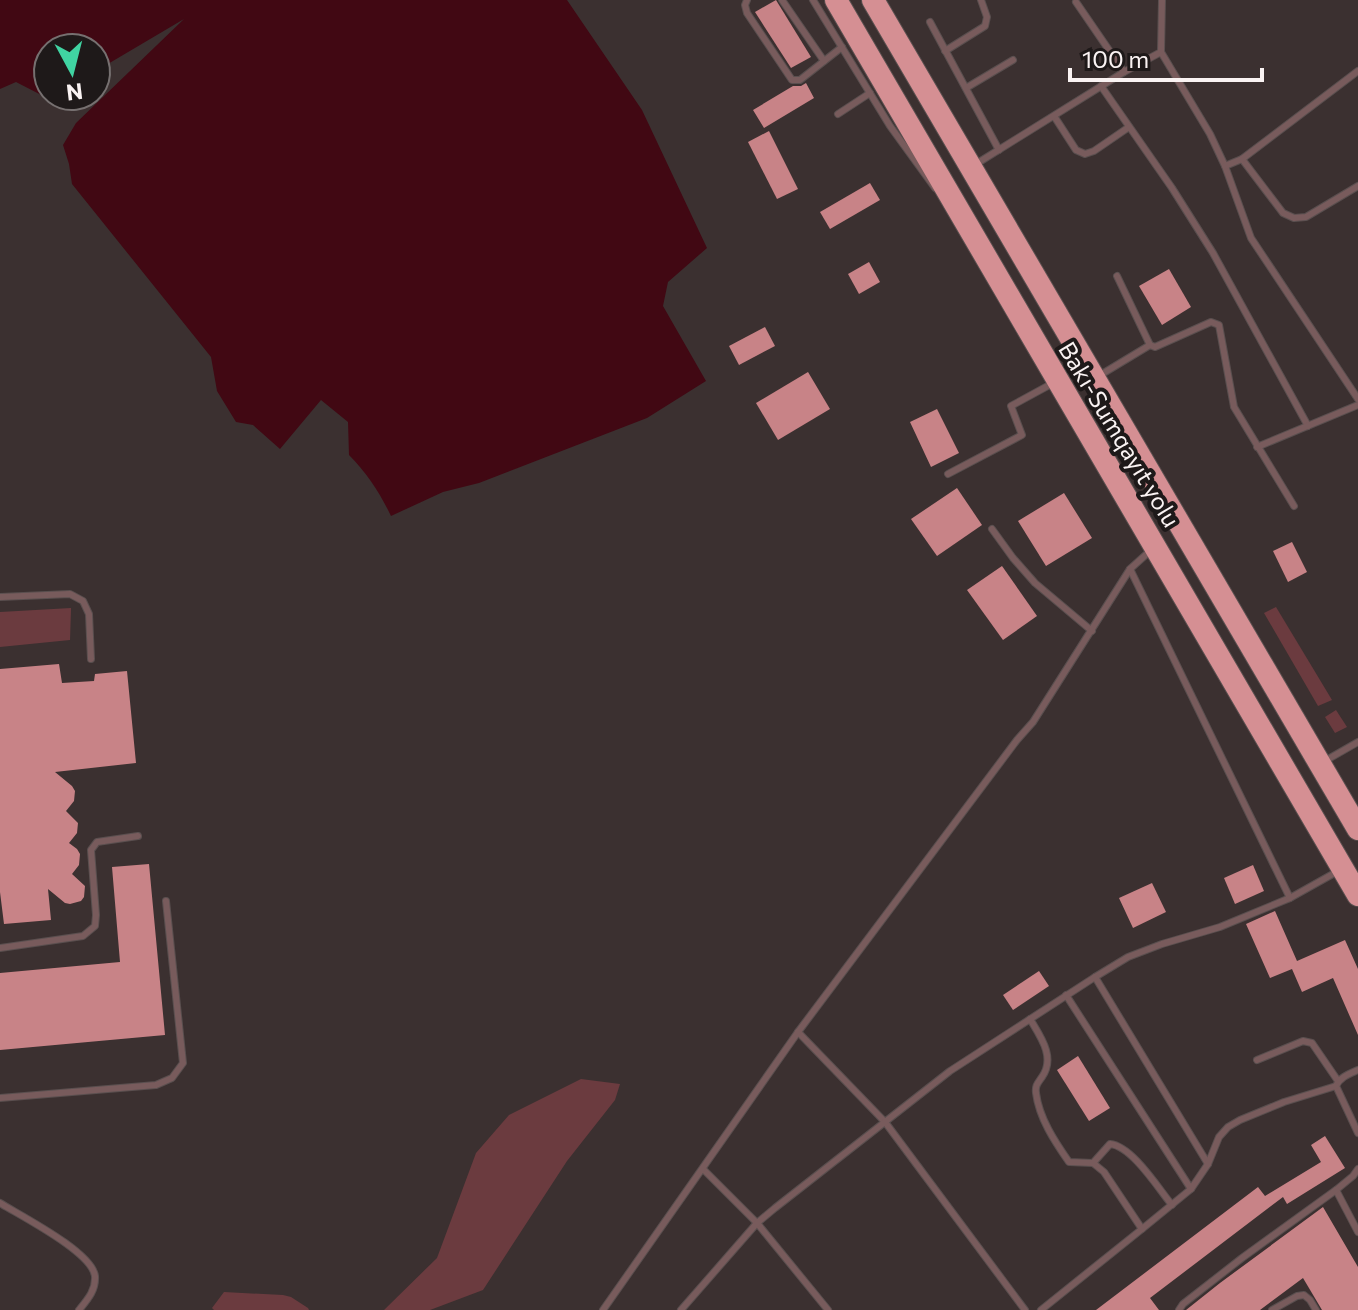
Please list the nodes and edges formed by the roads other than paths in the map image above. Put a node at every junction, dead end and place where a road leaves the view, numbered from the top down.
1 (747, 0) edge
2 (782, 0) edge
3 (813, 0) edge
4 (836, 0) edge
5 (873, 0) edge
6 (981, 0) edge
7 (1162, 0) edge
8 (1076, 2) edge
9 (930, 22) dead end
10 (842, 47) junction
11 (945, 51) junction
12 (1161, 52) junction
13 (1013, 60) dead end
14 (824, 61) junction
15 (1358, 71) edge
16 (1124, 72) junction
17 (1101, 86) junction
18 (966, 88) junction
19 (870, 93) junction
20 (838, 114) dead end
21 (1054, 116) junction
22 (1129, 127) junction
23 (999, 150) junction
24 (1242, 159) junction
25 (1225, 166) junction
26 (971, 167) junction
27 (1358, 186) edge
28 (952, 200) junction
29 (1117, 276) dead end
30 (1150, 345) junction
31 (1094, 378) junction
32 (1058, 380) junction
33 (1358, 399) edge
34 (1358, 405) edge
35 (1308, 426) junction
36 (1257, 447) junction
37 (948, 474) dead end
38 (1294, 506) dead end
39 (992, 529) dead end
40 (1156, 547) junction
41 (1130, 569) junction
42 (0, 597) edge
43 (1092, 631) junction
44 (91, 659) dead end
45 (1358, 742) edge
46 (1320, 764) junction
47 (1358, 828) edge
48 (138, 836) dead end
49 (1343, 869) junction
50 (1358, 895) edge
51 (1290, 898) junction
52 (166, 901) dead end
53 (0, 948) edge
54 (1095, 977) junction
55 (1066, 995) junction
56 (1030, 1019) junction
57 (798, 1032) junction
58 (1257, 1060) dead end
59 (1358, 1070) edge
60 (1337, 1084) junction
61 (0, 1098) edge
62 (885, 1122) junction
63 (1358, 1133) edge
64 (1093, 1163) junction
65 (1208, 1164) junction
66 (703, 1169) junction
67 (1358, 1169) edge
68 (1191, 1189) junction
69 (1336, 1190) junction
70 (0, 1203) edge
71 (1172, 1205) junction
72 (757, 1223) junction
73 (1142, 1229) junction
74 (1358, 1232) edge
75 (79, 1310) edge
76 (603, 1310) edge
77 (681, 1310) edge
78 (828, 1310) edge
79 (1025, 1310) edge
80 (1041, 1310) edge
81 (1179, 1310) edge
82 (1272, 1310) edge
83 (1316, 1310) edge

1 - 14 lane
2 - 14 lane
3 - 10 lane
4 - 28 highway, Bakı-Sumqayıt yolu
5 - 26 highway, Bakı-Sumqayıt yolu
6 - 11 lane
7 - 12 lane
8 - 16 lane
9 - 11 lane
10 - 14 lane
10 - 19 lane
11 - 18 lane
12 - 16 lane
12 - 25 lane
13 - 18 lane
15 - 24 lane
16 - 17 lane
17 - 21 lane
17 - 22 lane
18 - 23 lane
19 - 20 lane
19 - 28 lane
21 - 22 lane
21 - 23 lane
22 - 35 lane
23 - 26 lane
24 - 25 lane
24 - 27 lane
25 - 33 lane
26 - 31 highway, Bakı-Sumqayıt yolu
28 - 32 highway, Bakı-Sumqayıt yolu
29 - 30 lane
30 - 31 lane
30 - 36 lane
31 - 46 highway, Bakı-Sumqayıt yolu
32 - 37 lane
32 - 40 highway, Bakı-Sumqayıt yolu
34 - 35 lane
35 - 36 lane
36 - 38 lane
39 - 43 lane
40 - 41 lane
40 - 49 highway, Bakı-Sumqayıt yolu
41 - 43 lane
41 - 51 lane
42 - 44 lane
43 - 57 lane
45 - 46 lane
46 - 47 highway, Bakı-Sumqayıt yolu
48 - 53 lane
49 - 50 highway, Bakı-Sumqayıt yolu
49 - 51 lane
51 - 54 lane
52 - 61 lane
54 - 55 lane
54 - 65 lane
55 - 56 lane
55 - 68 lane
56 - 62 lane
56 - 64 lane
57 - 62 lane
57 - 66 lane
58 - 60 lane
59 - 60 lane
60 - 63 lane
60 - 65 lane
62 - 72 lane
62 - 79 lane
64 - 71 lane
64 - 73 lane
65 - 68 lane
66 - 72 lane
66 - 76 lane
67 - 69 lane
68 - 71 lane
69 - 74 lane
69 - 81 lane
70 - 75 lane
71 - 73 lane
72 - 77 lane
72 - 78 lane
73 - 80 lane
82 - 83 lane

